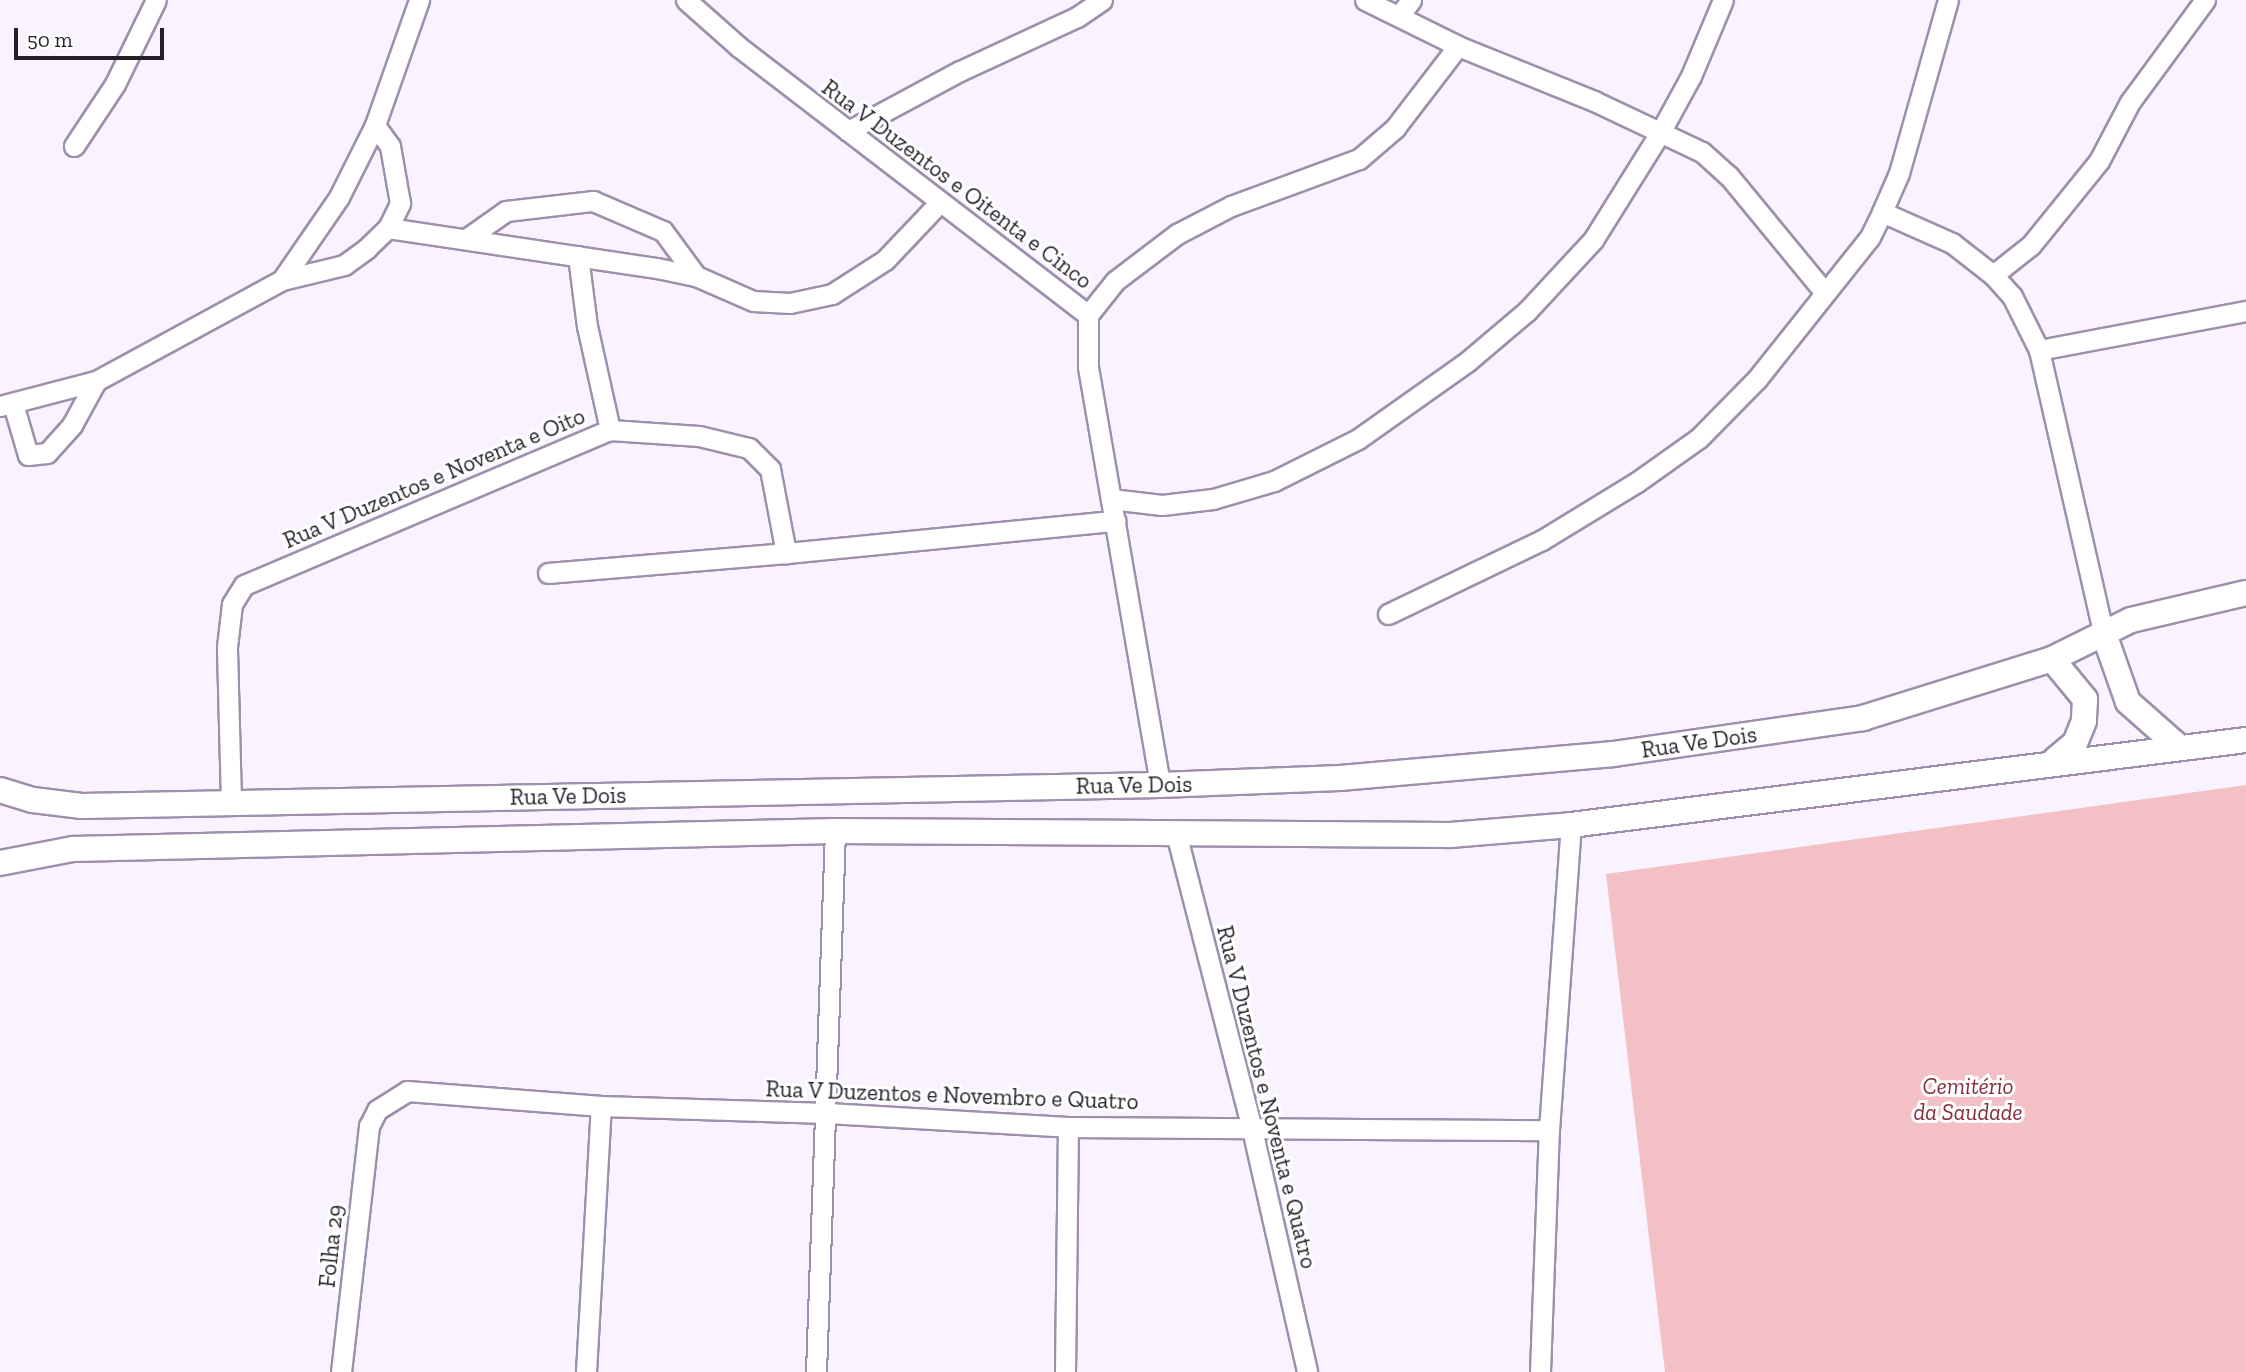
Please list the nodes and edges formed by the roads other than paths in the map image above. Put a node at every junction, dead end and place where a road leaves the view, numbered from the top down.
1 (156, 0) edge
2 (419, 0) edge
3 (686, 0) edge
4 (1102, 0) edge
5 (1365, 0) edge
6 (1723, 0) edge
7 (1948, 0) edge
8 (2205, 0) edge
9 (1405, 8) edge
10 (1458, 46) junction
11 (375, 125) junction
12 (848, 131) junction
13 (1661, 131) junction
14 (74, 146) dead end
15 (939, 203) junction
16 (1882, 212) junction
17 (388, 228) junction
18 (466, 239) junction
19 (578, 256) junction
20 (696, 275) junction
21 (1993, 275) junction
22 (282, 280) junction
23 (1825, 293) junction
24 (2246, 311) edge
25 (1088, 315) junction
26 (2039, 350) junction
27 (96, 381) junction
28 (7, 405) edge
29 (610, 430) junction
30 (1111, 499) junction
31 (1115, 521) junction
32 (786, 553) junction
33 (548, 573) dead end
34 (2246, 593) edge
35 (1388, 614) dead end
36 (2104, 631) junction
37 (2052, 659) junction
38 (2246, 740) edge
39 (2179, 747) junction
40 (2055, 760) junction
41 (1160, 785) junction
42 (0, 790) edge
43 (231, 802) junction
44 (1571, 825) junction
45 (835, 831) junction
46 (1176, 833) junction
47 (0, 863) edge
48 (601, 1107) junction
49 (827, 1113) junction
50 (369, 1126) joint
51 (1068, 1127) junction
52 (1252, 1129) junction
53 (1549, 1130) junction
54 (341, 1372) edge
55 (586, 1372) edge
56 (816, 1372) edge
57 (1065, 1372) edge
58 (1307, 1372) edge
59 (1540, 1372) edge

1 - 14 street
2 - 11 street
3 - 12 street, Rua V Duzentos e Oitenta e Cinco
4 - 12 street
5 - 9 street
6 - 13 street
7 - 16 street
8 - 21 street
9 - 10 street
10 - 13 street
10 - 25 street
11 - 17 street
11 - 22 street
12 - 15 street, Rua V Duzentos e Oitenta e Cinco
13 - 23 street
13 - 30 street
15 - 20 street
15 - 25 street, Rua V Duzentos e Oitenta e Cinco
16 - 21 street
16 - 23 street
17 - 18 street
17 - 22 street
18 - 19 street
18 - 20 street
19 - 20 street
19 - 29 street
21 - 26 street
22 - 27 street
23 - 35 street
24 - 26 street
25 - 30 street, Rua V Duzentos e Oitenta e Cinco
26 - 36 street
27 - 28 street
27 - 28 street
29 - 32 street, Rua V Duzentos e Noventa e Oito
29 - 43 street, Rua V Duzentos e Noventa e Oito
30 - 31 street, Rua V Duzentos e Oitenta e Cinco
31 - 32 street
31 - 41 street, Rua V Duzentos e Oitenta e Cinco
32 - 33 street
34 - 36 main road, Rua Ve Dois
36 - 37 main road, Rua Ve Dois
36 - 39 main road
37 - 40 main road
37 - 41 main road, Rua Ve Dois
38 - 39 main road, Rua Ve Dois
39 - 40 main road, Rua Ve Dois
40 - 44 main road, Rua Ve Dois
41 - 43 main road, Rua Ve Dois
42 - 43 main road, Rua Ve Dois
44 - 46 main road, Rua Ve Dois
44 - 53 street
45 - 46 main road, Rua Ve Dois
45 - 47 main road, Rua Ve Dois
45 - 49 street
46 - 52 street, Rua V Duzentos e Noventa e Quatro
48 - 49 street, Rua V Duzentos e Novembro e Quatro
48 - 50 street, Rua V Duzentos e Novembro e Quatro
48 - 55 street
49 - 51 street, Rua V Duzentos e Novembro e Quatro
49 - 56 street
50 - 54 street, Folha 29
51 - 52 street, Rua V Duzentos e Novembro e Quatro
51 - 57 street
52 - 53 street, Rua V Duzentos e Novembro e Quatro
52 - 58 street, Rua V Duzentos e Noventa e Quatro
53 - 59 street

